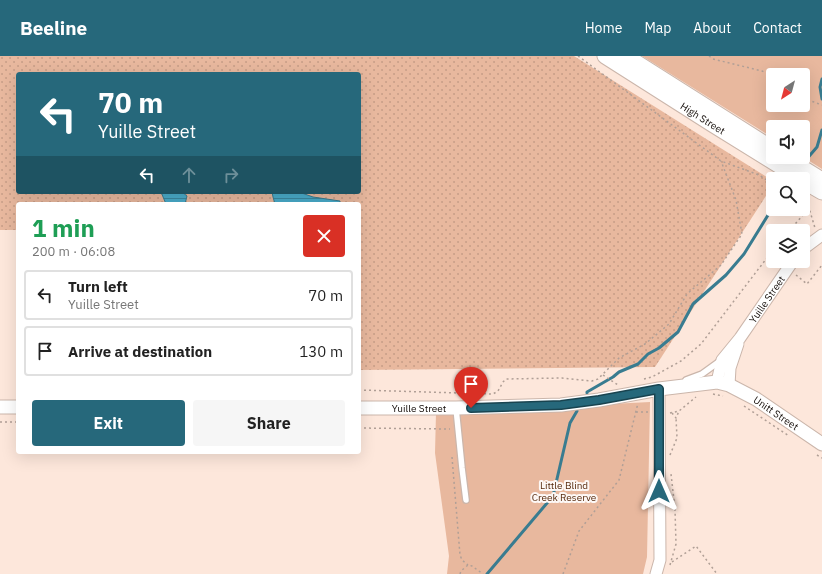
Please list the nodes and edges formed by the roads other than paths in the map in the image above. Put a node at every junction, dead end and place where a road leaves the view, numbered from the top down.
1 (606, 56) edge
2 (626, 56) edge
3 (766, 145) edge
4 (796, 164) edge
5 (789, 172) edge
6 (822, 180) edge
7 (810, 185) edge
8 (822, 192) edge
9 (820, 237) edge
10 (810, 244) edge
11 (788, 268) edge
12 (740, 338) junction
13 (722, 360) junction
14 (680, 386) junction
15 (723, 388) junction
16 (654, 390) junction
17 (0, 407) edge
18 (16, 407) edge
19 (361, 408) edge
20 (456, 408) junction
21 (819, 449) edge
22 (466, 500) dead end
23 (656, 574) edge

1 - 5 main road, High Street
2 - 3 main road, High Street
4 - 6 main road
7 - 8 main road, High Street
9 - 10 street
11 - 12 street, Yuille Street
12 - 13 street, Yuille Street
12 - 15 street, Yuille Street
13 - 14 lane
13 - 15 street, Yuille Street
14 - 15 street, Yuille Street
14 - 16 street, Yuille Street
15 - 21 street, Unitt Street
16 - 20 street, Yuille Street
16 - 23 street
17 - 18 street
19 - 20 street, Yuille Street
20 - 22 lane

